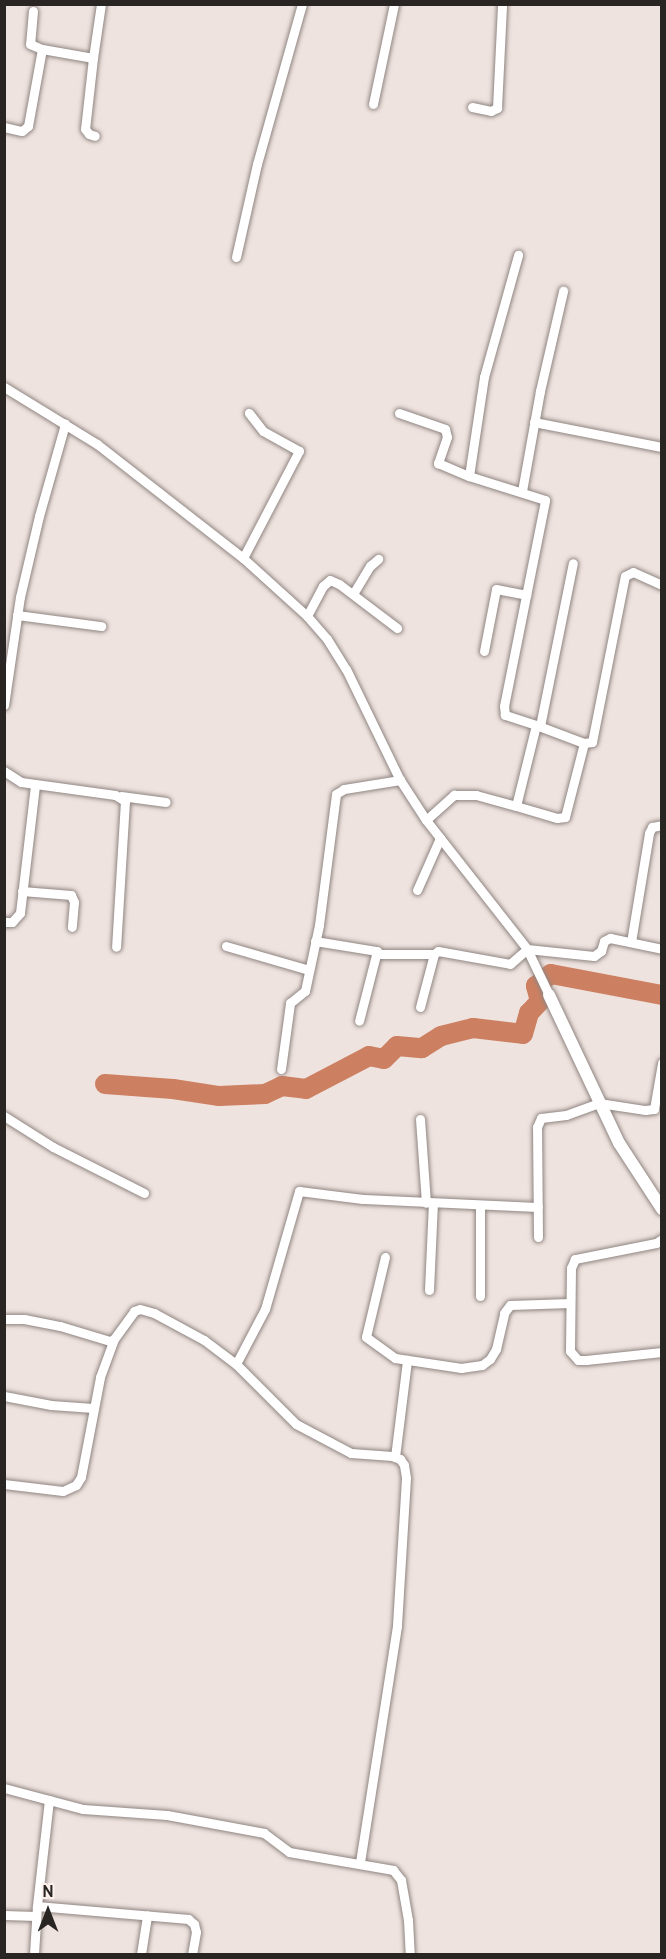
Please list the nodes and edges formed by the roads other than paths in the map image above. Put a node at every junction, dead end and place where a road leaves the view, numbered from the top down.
1 (101, 4) edge
2 (302, 4) edge
3 (394, 4) edge
4 (502, 4) edge
5 (33, 11) dead end
6 (42, 49) junction
7 (93, 58) junction
8 (373, 104) dead end
9 (472, 107) dead end
10 (4, 127) edge
11 (94, 136) dead end
12 (518, 255) dead end
13 (236, 257) dead end
14 (563, 291) dead end
15 (5, 388) edge
16 (249, 412) dead end
17 (399, 413) dead end
18 (534, 422) junction
19 (65, 424) junction
20 (662, 447) edge
21 (469, 476) junction
22 (522, 491) junction
23 (243, 558) junction
24 (378, 559) dead end
25 (573, 563) dead end
26 (662, 585) edge
27 (353, 594) junction
28 (526, 595) junction
29 (17, 615) junction
30 (307, 616) junction
31 (101, 626) dead end
32 (397, 628) dead end
33 (483, 651) dead end
34 (4, 705) edge
35 (538, 726) junction
36 (584, 743) junction
37 (5, 772) edge
38 (400, 780) junction
39 (34, 785) junction
40 (121, 796) junction
41 (166, 802) dead end
42 (516, 806) junction
43 (426, 820) junction
44 (662, 825) edge
45 (440, 838) junction
46 (417, 890) dead end
47 (22, 891) junction
48 (4, 922) edge
49 (72, 927) dead end
50 (315, 941) junction
51 (631, 942) junction
52 (226, 946) dead end
53 (116, 947) dead end
54 (526, 949) junction
55 (662, 949) edge
56 (377, 954) junction
57 (434, 954) junction
58 (309, 970) junction
59 (549, 995) joint
60 (420, 1007) dead end
61 (359, 1021) dead end
62 (662, 1063) edge
63 (281, 1069) dead end
64 (600, 1103) junction
65 (4, 1116) edge
66 (420, 1119) dead end
67 (144, 1193) dead end
68 (429, 1203) junction
69 (480, 1205) junction
70 (538, 1207) junction
71 (662, 1209) edge
72 (538, 1237) dead end
73 (662, 1239) edge
74 (384, 1257) dead end
75 (429, 1290) dead end
76 (480, 1296) dead end
77 (570, 1303) junction
78 (4, 1319) edge
79 (114, 1339) junction
80 (662, 1352) edge
81 (407, 1360) junction
82 (236, 1364) junction
83 (4, 1396) edge
84 (93, 1408) junction
85 (395, 1457) junction
86 (4, 1484) edge
87 (4, 1788) edge
88 (50, 1800) junction
89 (360, 1863) junction
90 (36, 1911) junction
91 (4, 1915) edge
92 (147, 1915) junction
93 (34, 1954) edge
94 (141, 1954) edge
95 (192, 1954) edge
96 (410, 1954) edge

1 - 7 street
2 - 13 street
3 - 8 street
4 - 9 street
5 - 6 street
6 - 7 street
6 - 10 street
7 - 11 street
12 - 21 street
14 - 18 street
15 - 19 street
16 - 23 street
17 - 21 street
18 - 20 street
18 - 22 street
19 - 23 street
19 - 29 street
21 - 22 street
22 - 28 street
23 - 30 street
24 - 27 street
25 - 35 street
26 - 36 street
27 - 30 street
27 - 32 street
28 - 33 street
28 - 35 street
29 - 31 street
29 - 34 street
30 - 38 street
35 - 36 street
35 - 42 street
36 - 42 street
37 - 39 street
38 - 43 street
38 - 50 street
39 - 40 street
39 - 47 street
40 - 41 street
40 - 53 street
42 - 43 street
43 - 45 street
44 - 51 street
45 - 46 street
45 - 54 street
47 - 48 street
47 - 49 street
50 - 56 street
50 - 58 street
51 - 54 street
51 - 55 street
52 - 58 street
54 - 57 street
54 - 59 street
56 - 57 street
56 - 61 street
57 - 60 street
58 - 63 street
59 - 64 street
62 - 64 street
64 - 70 street
64 - 71 street
65 - 67 street
66 - 68 street
68 - 69 street
68 - 75 street
68 - 82 street
69 - 70 street
69 - 76 street
70 - 72 street
73 - 77 street
74 - 81 street
77 - 80 street
77 - 81 street
78 - 79 street
79 - 82 street
79 - 84 street
81 - 85 street
82 - 85 street
83 - 84 street
84 - 86 street
85 - 89 street
87 - 88 street
88 - 89 street
88 - 90 street
89 - 96 street
90 - 91 street
90 - 92 street
90 - 93 street
92 - 94 street
92 - 95 street

